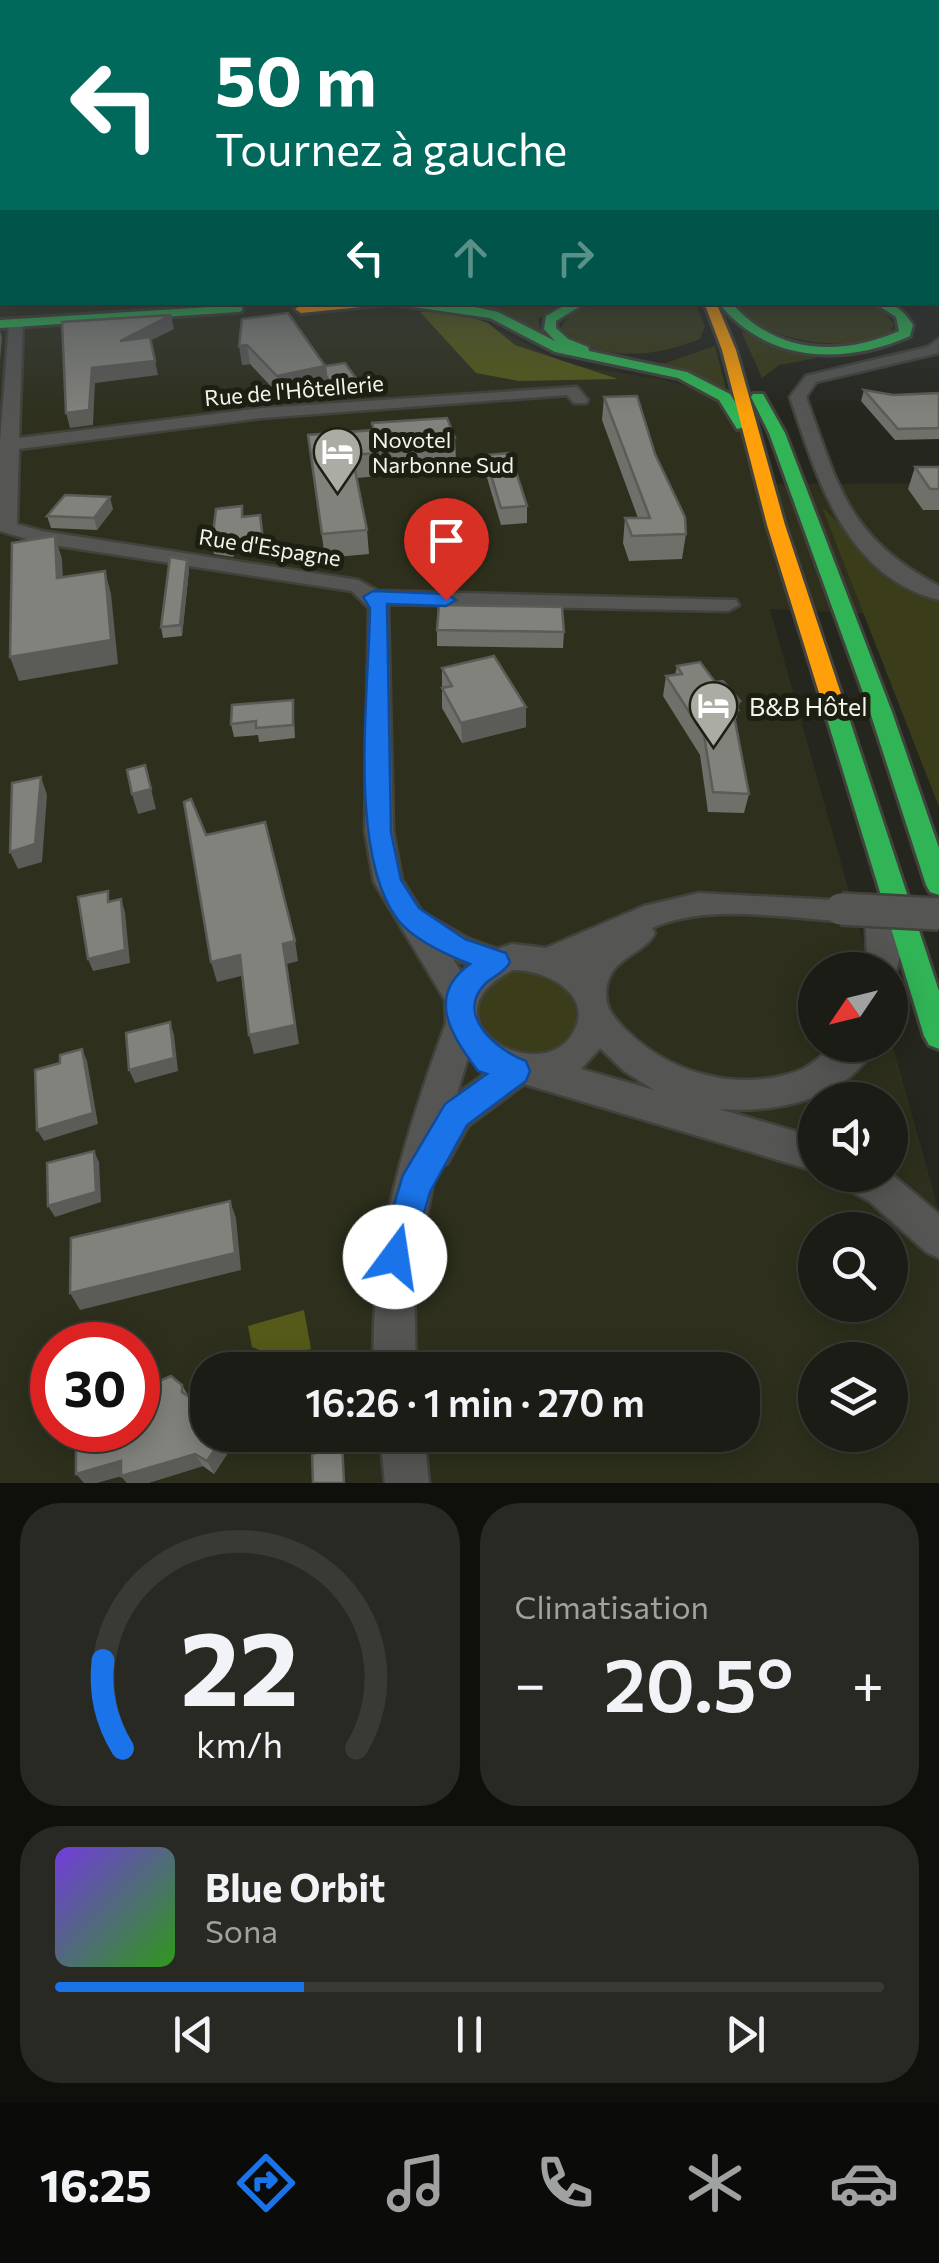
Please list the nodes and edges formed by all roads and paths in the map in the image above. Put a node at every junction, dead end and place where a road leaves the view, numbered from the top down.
1 (179, 305) edge
2 (335, 305) edge
3 (431, 305) edge
4 (576, 305) edge
5 (884, 305) edge
6 (307, 306) edge
7 (719, 307) edge
8 (919, 307) edge
9 (251, 309) edge
10 (5, 321) edge
11 (939, 343) edge
12 (580, 400) dead end
13 (777, 433) junction
14 (4, 446) edge
15 (756, 458) junction
16 (939, 594) edge
17 (373, 597) junction
18 (728, 605) dead end
19 (872, 831) junction
20 (939, 885) edge
21 (939, 914) edge
22 (409, 915) junction
23 (843, 915) junction
24 (939, 927) edge
25 (884, 952) edge
26 (550, 960) junction
27 (496, 962) junction
28 (592, 1007) junction
29 (461, 1011) junction
30 (939, 1036) edge
31 (845, 1062) edge
32 (528, 1072) junction
33 (798, 1149) edge
34 (414, 1186) junction
35 (886, 1192) edge
36 (939, 1240) edge
37 (394, 1352) edge
38 (404, 1452) edge
39 (407, 1483) edge

1 - 10 main road
2 - 6 main road
3 - 15 main road
4 - 7 main road
5 - 7 main road
6 - 9 main road
7 - 13 main road
7 - 15 main road
8 - 13 main road
9 - 10 main road
10 - 14 street, Rue d'Espagne
11 - 16 street
12 - 14 street, Rue de l'Hôtellerie
13 - 20 main road
14 - 17 street, Rue d'Espagne
15 - 19 main road
17 - 18 street, Rue d'Espagne
17 - 22 street
19 - 25 street
19 - 30 main road
21 - 23 street, bridge
22 - 27 street
22 - 29 street
23 - 24 street
23 - 26 street
23 - 28 street
26 - 27 street
26 - 28 street
27 - 29 street
28 - 31 street
28 - 32 street
29 - 32 street
29 - 34 street
32 - 33 street
32 - 34 street
34 - 37 street
35 - 36 street
38 - 39 street

